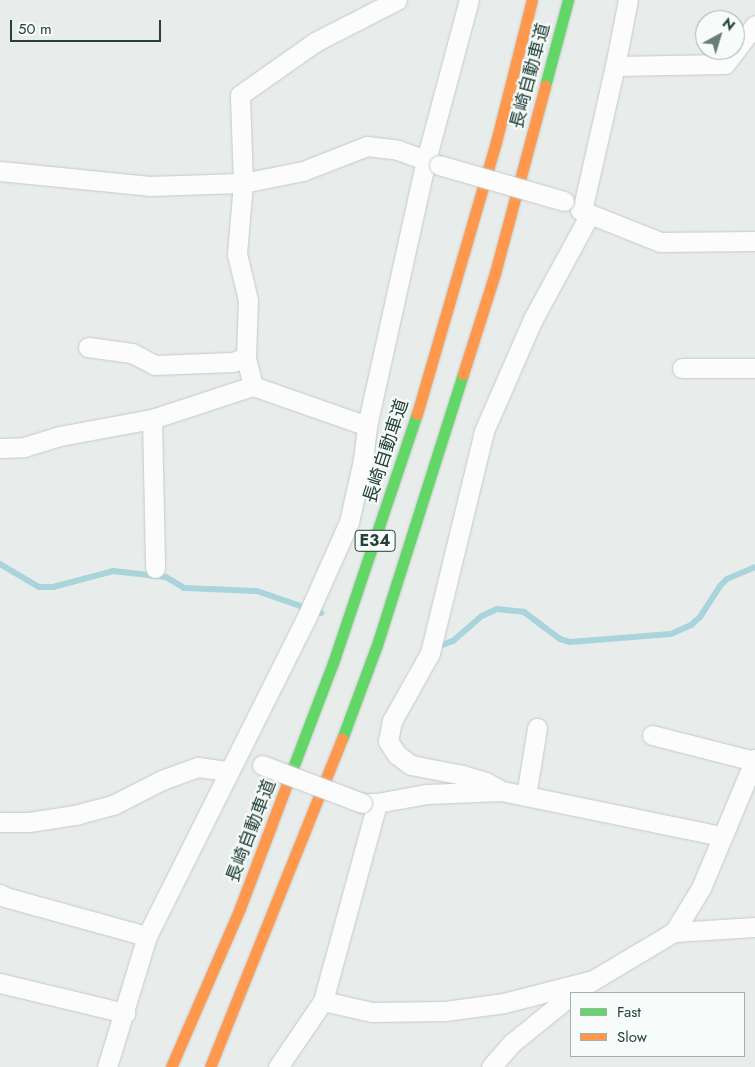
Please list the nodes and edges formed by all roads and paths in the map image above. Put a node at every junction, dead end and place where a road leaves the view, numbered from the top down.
1 (396, 0) edge
2 (468, 0) edge
3 (532, 0) edge
4 (568, 0) edge
5 (628, 0) edge
6 (755, 25) edge
7 (615, 66) junction
8 (432, 162) junction
9 (0, 171) edge
10 (243, 183) junction
11 (586, 212) junction
12 (755, 241) edge
13 (88, 347) dead end
14 (246, 357) junction
15 (682, 368) dead end
16 (755, 368) edge
17 (253, 386) junction
18 (152, 419) junction
19 (367, 426) junction
20 (0, 448) edge
21 (155, 568) dead end
22 (537, 728) dead end
23 (652, 735) dead end
24 (754, 760) edge
25 (232, 763) junction
26 (502, 792) junction
27 (526, 796) junction
28 (370, 803) junction
29 (0, 822) edge
30 (722, 836) junction
31 (0, 894) edge
32 (755, 926) edge
33 (674, 932) junction
34 (147, 936) junction
35 (589, 981) junction
36 (0, 983) edge
37 (575, 992) edge
38 (570, 996) edge
39 (323, 1001) junction
40 (125, 1013) junction
41 (107, 1067) edge
42 (171, 1067) edge
43 (210, 1067) edge
44 (278, 1067) edge
45 (490, 1067) edge

1 - 10 street
2 - 8 street
3 - 42 highway, 長崎自動車道 / E34
4 - 43 highway, 長崎自動車道 / E34
5 - 7 street
6 - 7 street
7 - 11 street
8 - 10 street
8 - 11 street, bridge
8 - 19 street
9 - 10 street
10 - 14 street
11 - 12 street
11 - 26 street
13 - 14 street
14 - 17 street
15 - 16 street
17 - 18 street
17 - 19 street
18 - 20 street
18 - 21 street
19 - 25 street
22 - 27 street
23 - 24 street
24 - 30 street
25 - 28 street, bridge
25 - 29 street
25 - 34 street
26 - 27 street
26 - 28 street
27 - 30 street
28 - 39 street
30 - 33 street
31 - 34 street
32 - 33 street
33 - 35 street
34 - 40 street
35 - 37 street
35 - 39 street
36 - 40 street
38 - 45 street
39 - 44 street
40 - 41 street

